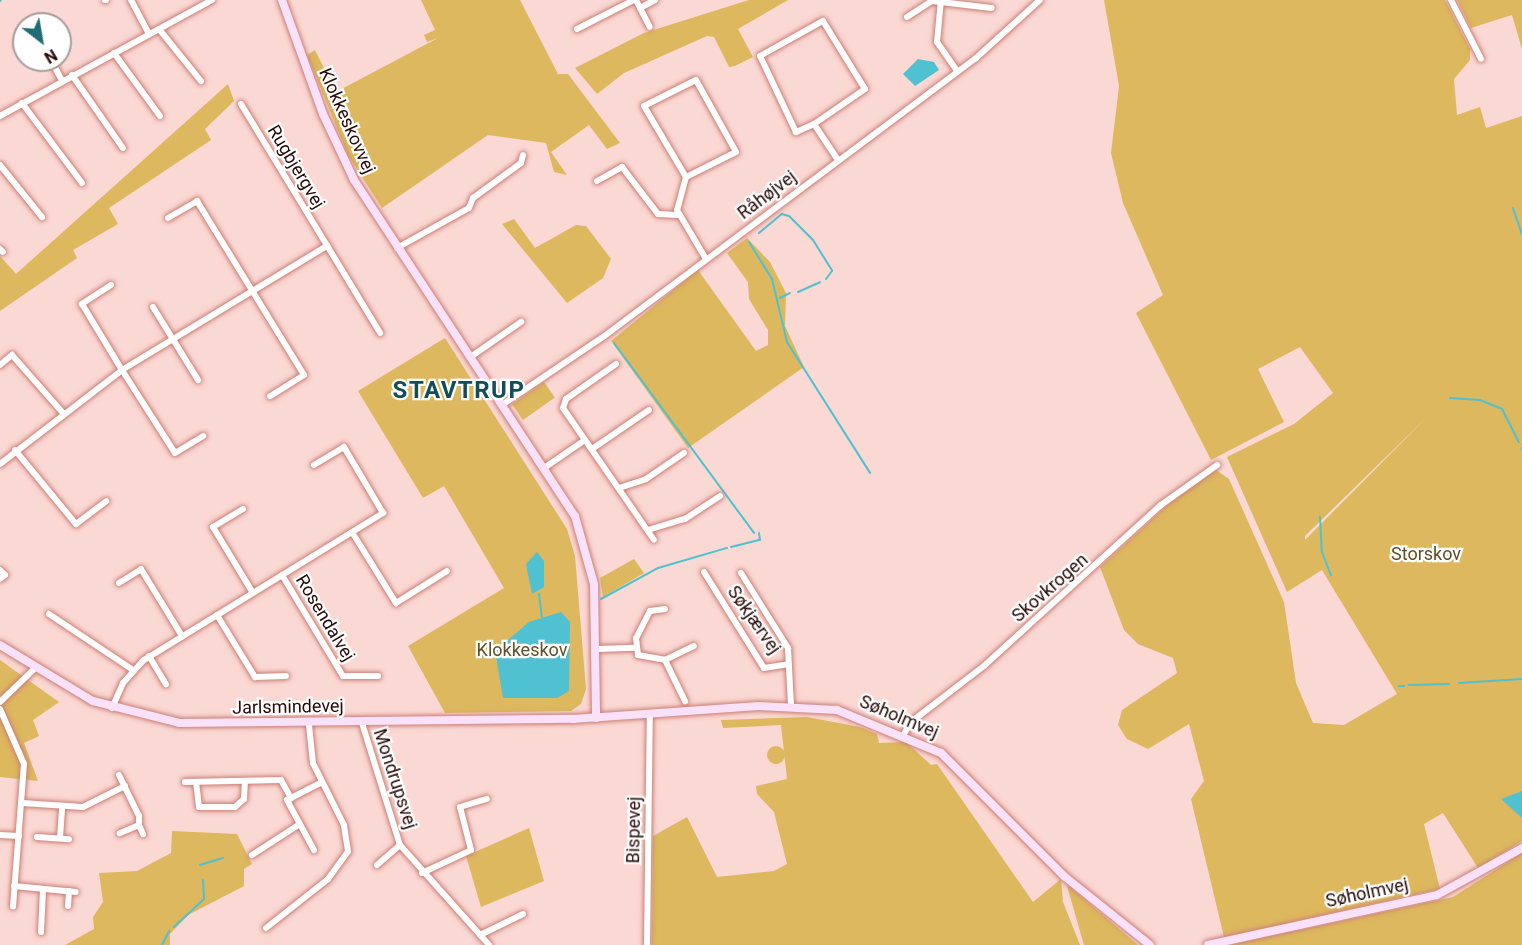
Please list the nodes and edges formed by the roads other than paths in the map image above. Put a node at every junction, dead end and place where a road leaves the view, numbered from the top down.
1 (131, 0) edge
2 (212, 0) edge
3 (282, 0) edge
4 (635, 0) edge
5 (655, 0) edge
6 (1040, 0) edge
7 (1451, 0) edge
8 (941, 1) edge
9 (640, 8) junction
10 (992, 8) dead end
11 (908, 17) dead end
12 (650, 27) dead end
13 (159, 29) junction
14 (577, 29) dead end
15 (149, 34) junction
16 (114, 53) junction
17 (1481, 59) dead end
18 (957, 71) junction
19 (57, 72) edge
20 (72, 75) junction
21 (62, 81) junction
22 (201, 81) dead end
23 (22, 103) junction
24 (241, 104) dead end
25 (0, 116) edge
26 (160, 116) dead end
27 (814, 124) junction
28 (123, 148) dead end
29 (523, 155) dead end
30 (838, 160) junction
31 (0, 165) edge
32 (686, 177) junction
33 (597, 181) dead end
34 (82, 183) dead end
35 (677, 215) junction
36 (42, 217) dead end
37 (168, 218) dead end
38 (327, 246) junction
39 (397, 248) junction
40 (706, 259) junction
41 (111, 285) dead end
42 (253, 290) junction
43 (153, 308) dead end
44 (521, 322) dead end
45 (380, 333) dead end
46 (172, 339) junction
47 (472, 356) junction
48 (616, 364) dead end
49 (0, 365) edge
50 (122, 370) junction
51 (198, 380) dead end
52 (270, 396) dead end
53 (505, 403) junction
54 (649, 410) dead end
55 (62, 412) junction
56 (203, 436) dead end
57 (585, 440) junction
58 (591, 449) junction
59 (15, 450) junction
60 (684, 453) dead end
61 (0, 464) edge
62 (314, 465) dead end
63 (1217, 465) dead end
64 (547, 466) junction
65 (619, 488) junction
66 (720, 496) dead end
67 (106, 501) dead end
68 (243, 509) dead end
69 (648, 530) junction
70 (352, 532) junction
71 (654, 540) dead end
72 (0, 570) edge
73 (447, 571) dead end
74 (704, 572) dead end
75 (741, 573) dead end
76 (282, 575) junction
77 (0, 579) edge
78 (119, 583) dead end
79 (253, 593) junction
80 (665, 609) dead end
81 (49, 614) dead end
82 (217, 615) junction
83 (182, 636) junction
84 (0, 645) edge
85 (694, 646) dead end
86 (635, 648) junction
87 (597, 649) junction
88 (149, 656) junction
89 (665, 660) junction
90 (789, 664) junction
91 (34, 669) junction
92 (133, 670) junction
93 (286, 676) dead end
94 (378, 676) dead end
95 (166, 684) dead end
96 (685, 701) dead end
97 (0, 702) edge
98 (791, 706) junction
99 (0, 709) edge
100 (111, 709) junction
101 (650, 715) junction
102 (596, 717) junction
103 (362, 723) junction
104 (309, 724) junction
105 (904, 734) junction
106 (119, 775) dead end
107 (245, 781) junction
108 (185, 782) dead end
109 (195, 782) junction
110 (322, 782) junction
111 (125, 786) junction
112 (291, 798) junction
113 (487, 799) dead end
114 (22, 803) junction
115 (62, 806) junction
116 (300, 824) junction
117 (139, 825) junction
118 (120, 833) dead end
119 (143, 834) dead end
120 (0, 835) edge
121 (19, 836) junction
122 (37, 837) dead end
123 (60, 838) junction
124 (69, 838) dead end
125 (400, 845) junction
126 (1522, 848) edge
127 (314, 850) dead end
128 (252, 855) dead end
129 (377, 865) dead end
130 (422, 873) junction
131 (14, 886) junction
132 (43, 889) junction
133 (68, 906) dead end
134 (13, 907) dead end
135 (523, 914) dead end
136 (266, 928) dead end
137 (41, 932) dead end
138 (480, 935) junction
139 (489, 945) edge
140 (647, 945) edge
141 (1150, 945) edge
142 (1208, 945) edge

1 - 15 street
2 - 13 street
3 - 39 street, Klokkeskovvej
4 - 9 street
4 - 14 street
5 - 9 street
6 - 18 street, Råhøjvej
7 - 17 street
8 - 10 street
8 - 11 street
8 - 18 street
9 - 12 street
13 - 15 street
13 - 22 street
15 - 16 street
16 - 20 street
16 - 26 street
18 - 30 street, Råhøjvej
19 - 21 street
20 - 21 street
20 - 28 street
21 - 23 street
23 - 25 street
23 - 34 street
24 - 38 street, Rugbjergvej
27 - 27 street
27 - 30 street
29 - 39 street
30 - 40 street, Råhøjvej
31 - 36 street
32 - 32 street
32 - 35 street
33 - 35 street
35 - 40 street
37 - 42 street
38 - 42 street
38 - 45 street, Rugbjergvej
39 - 47 street, Klokkeskovvej
40 - 53 street, Råhøjvej
41 - 50 street
42 - 46 street
42 - 52 street
43 - 46 street
44 - 47 street
46 - 50 street
46 - 51 street
47 - 53 street, Klokkeskovvej
48 - 57 street
49 - 55 street
50 - 55 street
50 - 56 street
53 - 64 street, Klokkeskovvej
54 - 58 street
55 - 59 street
57 - 58 street
57 - 64 street
58 - 65 street
59 - 61 street
59 - 67 street
60 - 65 street
62 - 70 street, Rosendalvej
63 - 105 street, Skovkrogen
64 - 87 street, Klokkeskovvej
65 - 69 street
66 - 69 street
68 - 79 street
69 - 71 street
70 - 73 street
70 - 76 street, Rosendalvej
72 - 77 street
74 - 90 street, Søkjærvej
75 - 90 street, Søkjærvej
76 - 79 street, Rosendalvej
76 - 94 street, Rosendalvej
78 - 83 street
79 - 82 street, Rosendalvej
80 - 86 street
81 - 92 street
82 - 83 street, Rosendalvej
82 - 93 street
83 - 88 street, Rosendalvej
84 - 91 street, Jarlsmindevej
85 - 89 street
86 - 87 street
86 - 89 street
87 - 102 street, Klokkeskovvej
88 - 92 street, Rosendalvej
88 - 95 street
89 - 96 street
90 - 98 street, Søkjærvej
91 - 97 street
91 - 100 street, Jarlsmindevej
92 - 100 street, Rosendalvej
98 - 101 street, Søholmvej
98 - 105 street, Søholmvej
99 - 114 street
100 - 104 street, Jarlsmindevej
101 - 102 street, Søholmvej
101 - 140 street, Bispevej
102 - 103 street, Jarlsmindevej
103 - 104 street, Jarlsmindevej
103 - 125 street, Mondrupsvej
104 - 110 street
105 - 141 street, Søholmvej
106 - 111 street
107 - 109 street
107 - 109 street
107 - 112 street
108 - 109 street
110 - 112 street
110 - 136 street
111 - 115 street
111 - 117 street
112 - 116 street
113 - 130 street
114 - 115 street
114 - 121 street
115 - 123 street
116 - 127 street
116 - 128 street
117 - 118 street
117 - 119 street
120 - 121 street
121 - 131 street
122 - 123 street
123 - 124 street
125 - 129 street, Mondrupsvej
125 - 130 street, Mondrupsvej
126 - 142 street, Søholmvej
130 - 138 street, Mondrupsvej
131 - 132 street
131 - 134 street
132 - 133 street
132 - 137 street
135 - 138 street
138 - 139 street, Mondrupsvej

